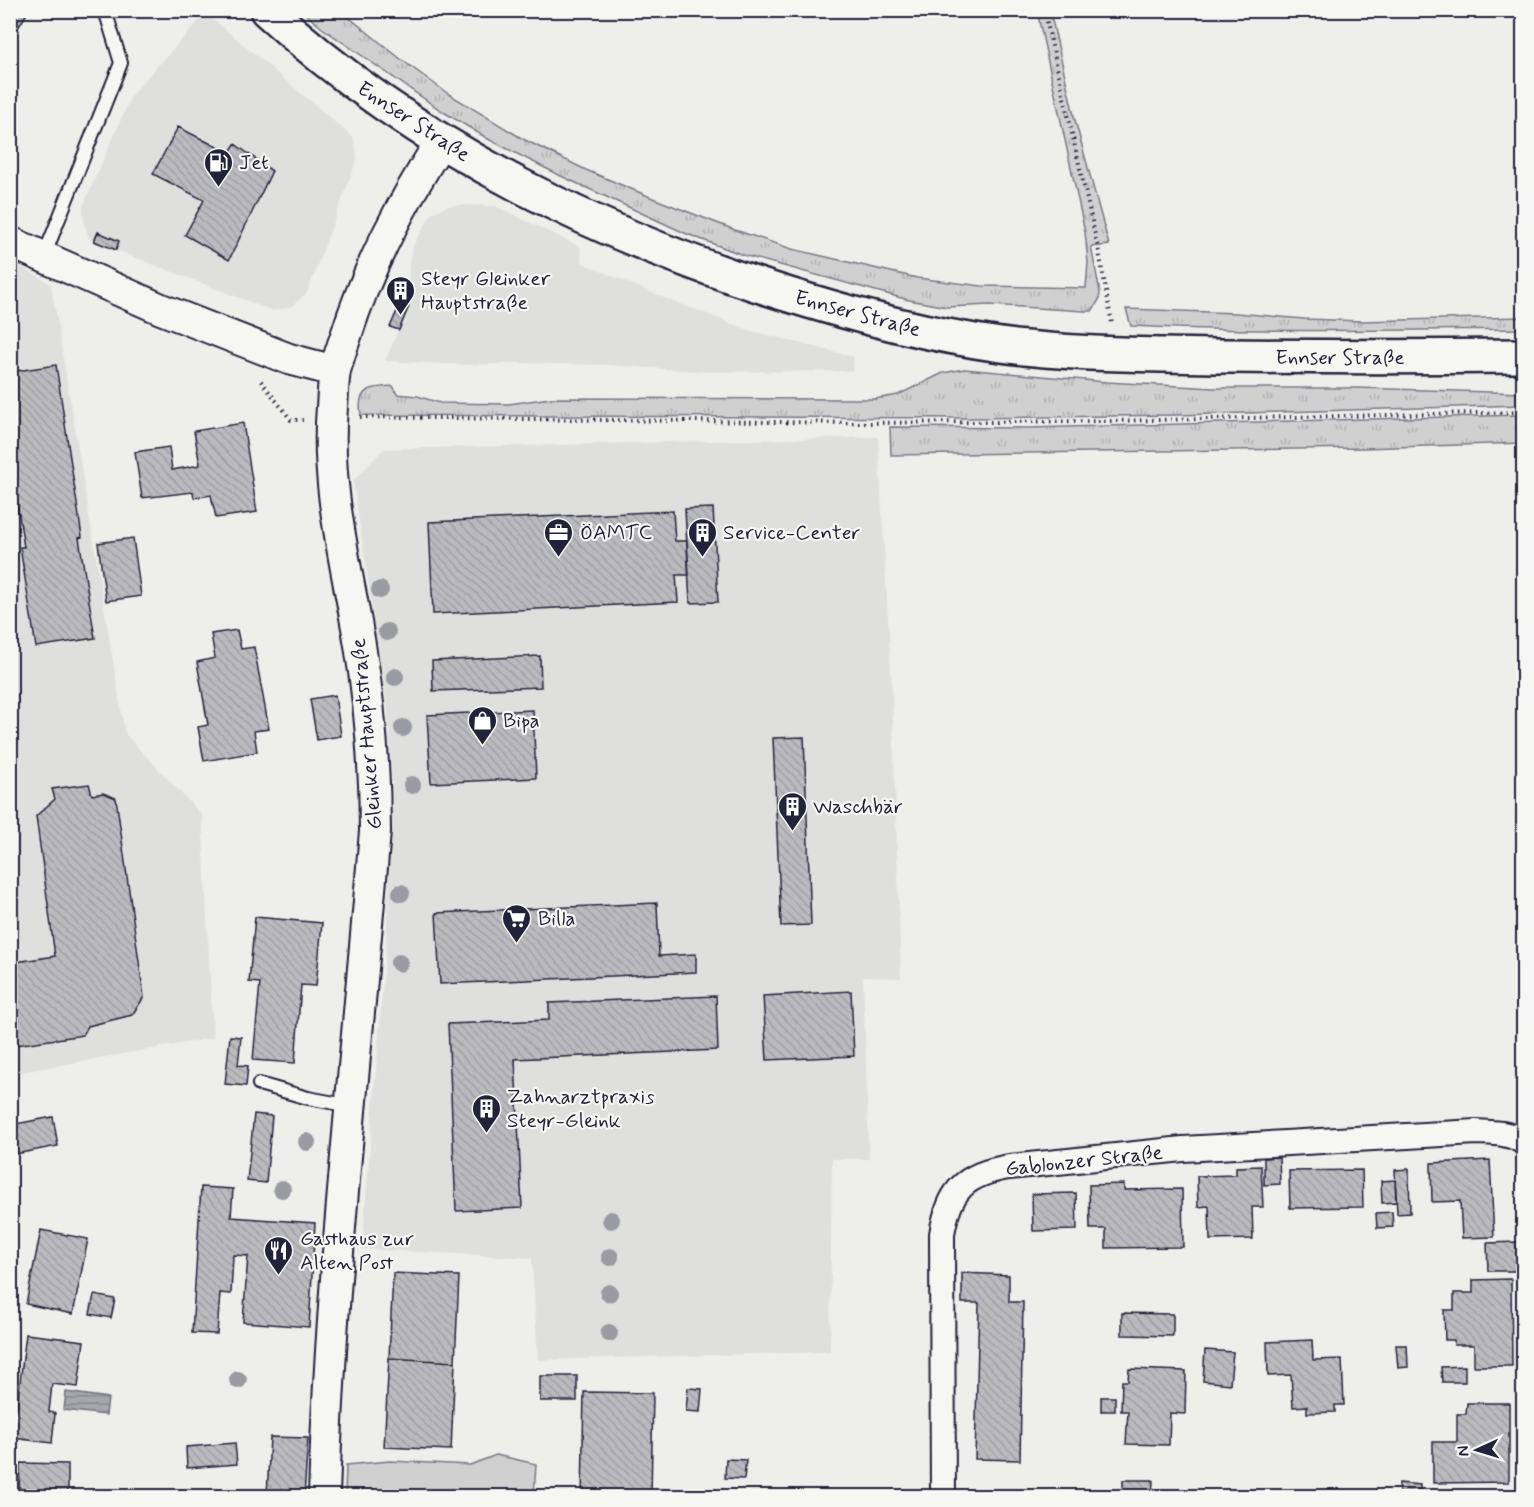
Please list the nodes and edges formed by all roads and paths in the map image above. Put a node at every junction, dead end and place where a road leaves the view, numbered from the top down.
1 (105, 10) edge
2 (267, 10) edge
3 (1044, 10) edge
4 (441, 141) junction
5 (10, 242) edge
6 (44, 257) junction
7 (1111, 354) junction
8 (1524, 356) edge
9 (335, 371) junction
10 (1524, 411) edge
11 (361, 418) dead end
12 (259, 1084) dead end
13 (351, 1106) junction
14 (1524, 1143) edge
15 (324, 1497) edge
16 (943, 1497) edge

1 - 6 lane
2 - 4 main road, Ennser Straße
3 - 7 path
4 - 7 main road, Ennser Straße
4 - 9 street, Gleinker Hauptstraße
5 - 6 street
6 - 9 street
7 - 8 main road, Ennser Straße
9 - 13 street, Gleinker Hauptstraße
10 - 11 path
12 - 13 lane
13 - 15 street, Gleinker Hauptstraße
14 - 16 street, Gablonzer Straße

